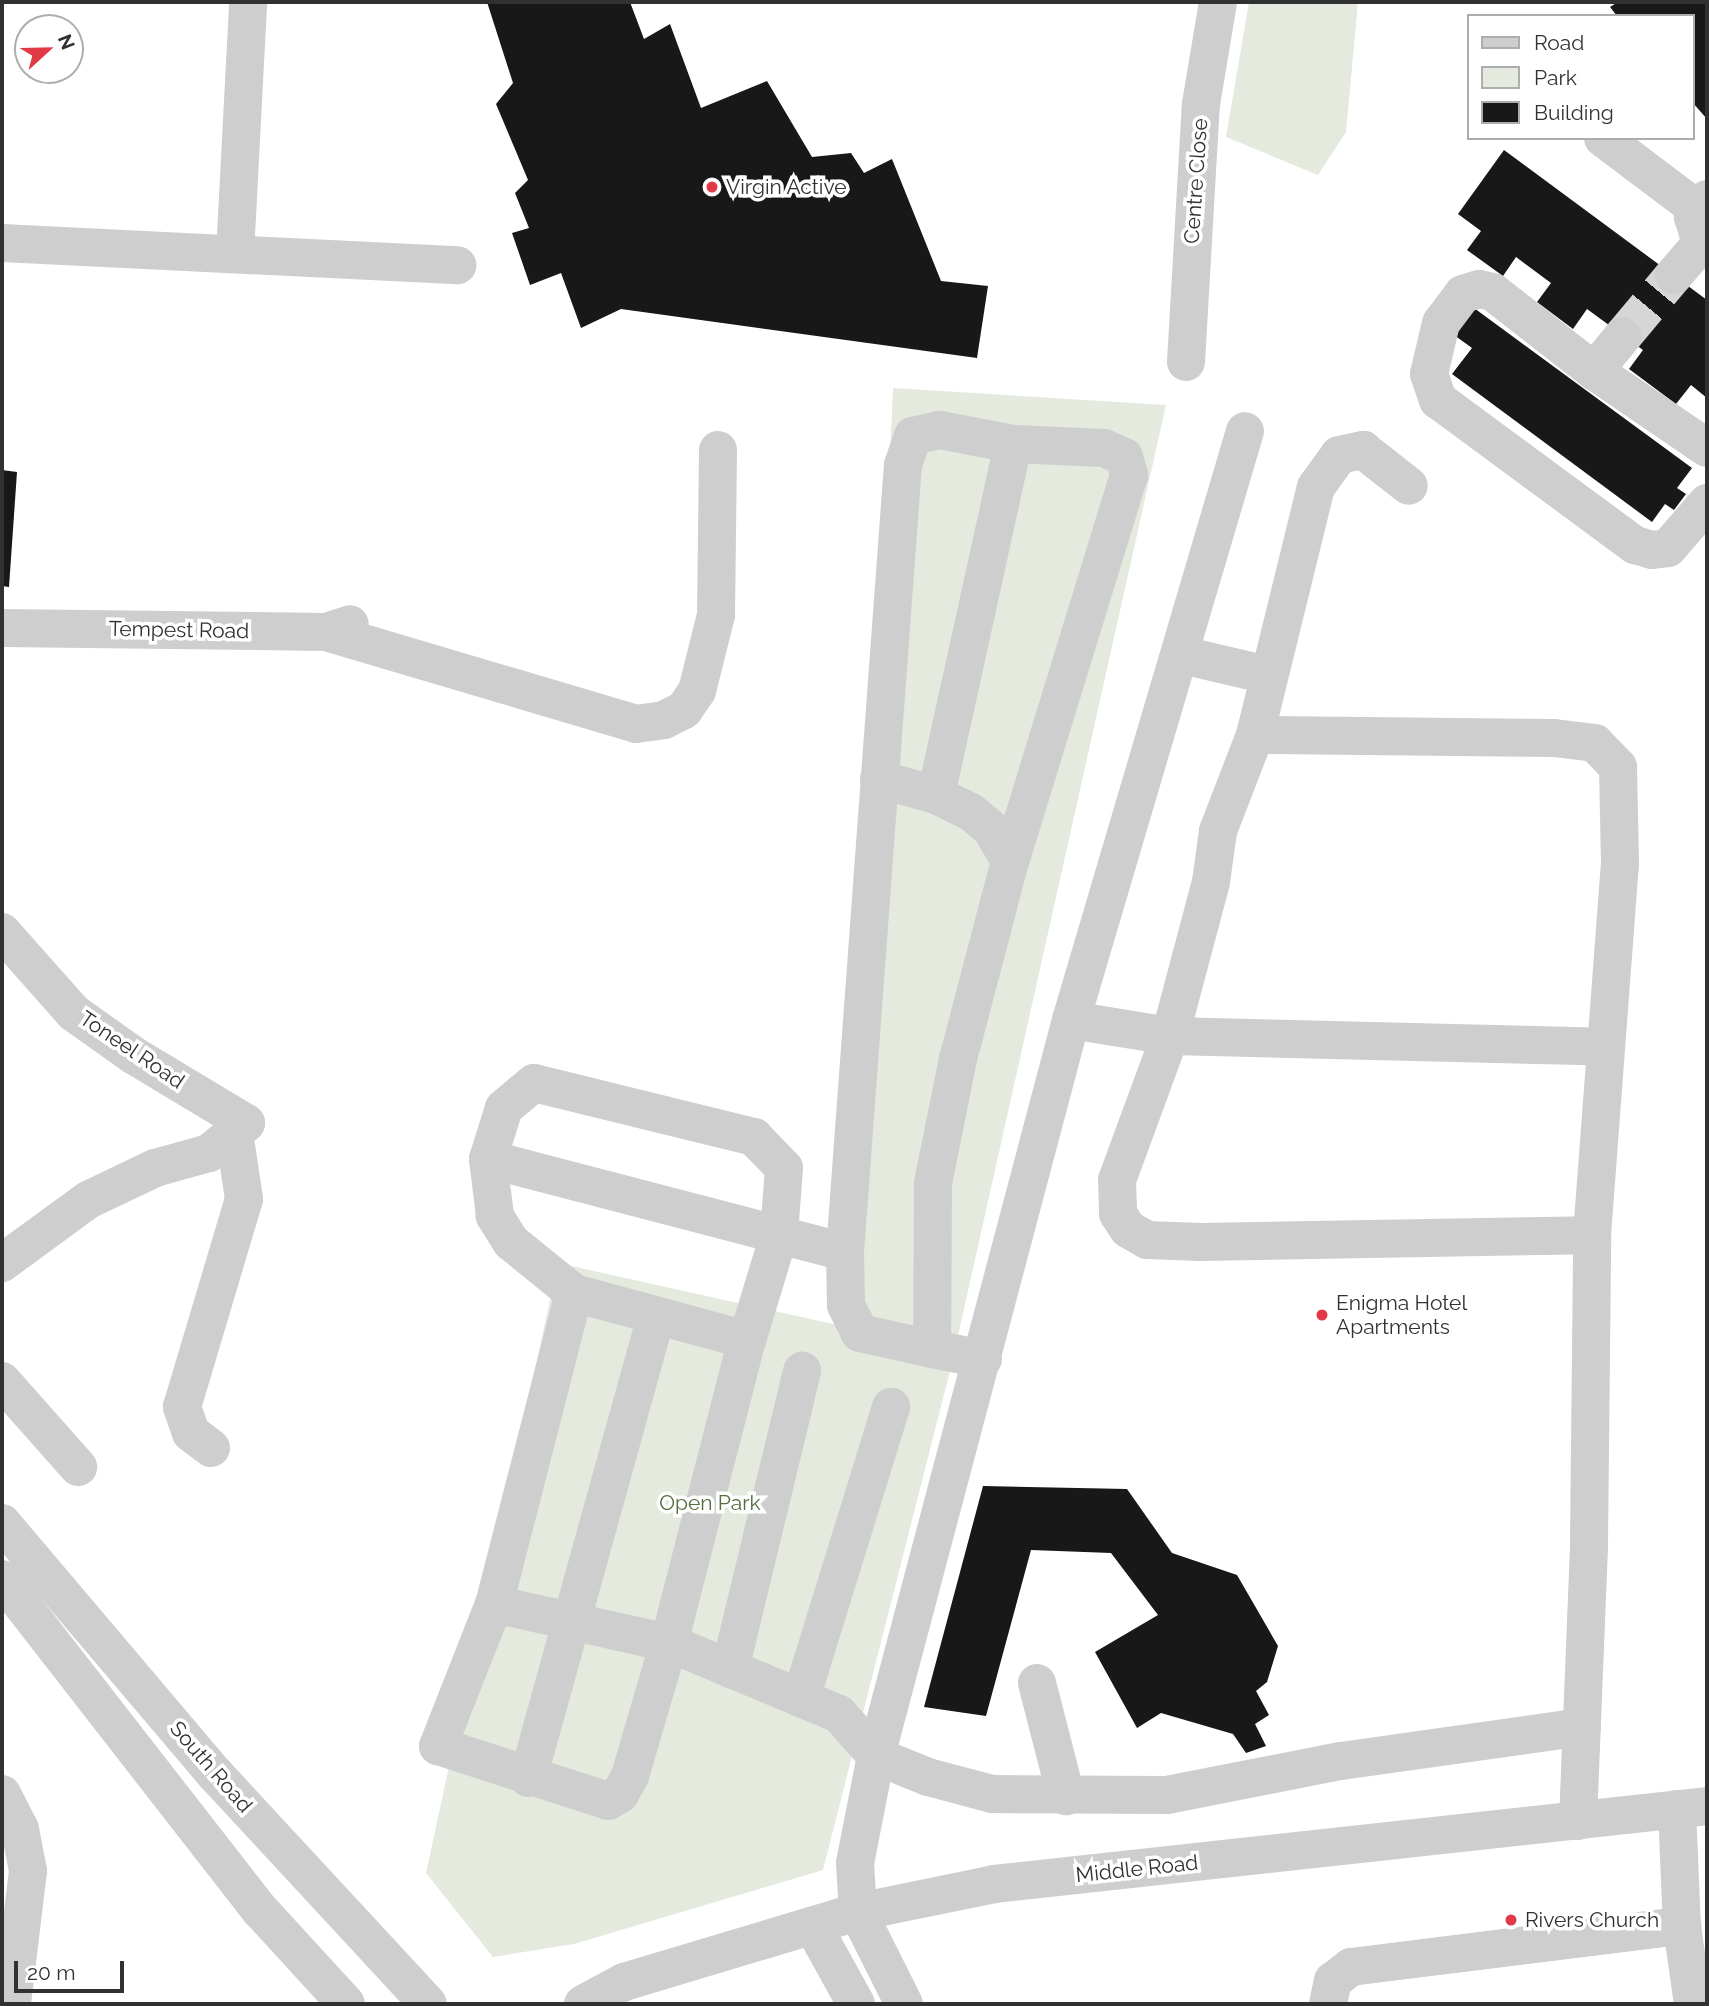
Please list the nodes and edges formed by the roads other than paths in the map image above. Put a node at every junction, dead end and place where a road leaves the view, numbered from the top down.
1 (248, 2) edge
2 (1218, 2) edge
3 (1605, 140) edge
4 (1704, 221) edge
5 (2, 243) edge
6 (235, 254) junction
7 (457, 265) dead end
8 (1674, 275) tunnel mouth
9 (1623, 336) tunnel mouth
10 (1186, 362) dead end
11 (1594, 371) junction
12 (1245, 431) dead end
13 (1013, 444) junction
14 (1707, 448) edge
15 (718, 450) dead end
16 (1409, 486) dead end
17 (1707, 503) edge
18 (2, 628) edge
19 (1182, 655) junction
20 (1267, 675) junction
21 (1255, 736) junction
22 (879, 779) junction
23 (936, 795) junction
24 (1010, 861) junction
25 (2, 932) edge
26 (1071, 1020) junction
27 (1170, 1036) junction
28 (1605, 1047) junction
29 (240, 1127) junction
30 (488, 1159) junction
31 (779, 1235) junction
32 (1592, 1235) junction
33 (845, 1252) junction
34 (2, 1263) edge
35 (574, 1293) junction
36 (656, 1315) junction
37 (747, 1340) junction
38 (932, 1349) junction
39 (984, 1359) junction
40 (802, 1371) dead end
41 (2, 1381) edge
42 (891, 1407) dead end
43 (211, 1448) dead end
44 (78, 1466) dead end
45 (2, 1523) edge
46 (2, 1579) edge
47 (494, 1604) junction
48 (572, 1619) junction
49 (669, 1643) junction
50 (730, 1669) junction
51 (1037, 1683) dead end
52 (801, 1698) junction
53 (1581, 1727) junction
54 (876, 1756) junction
55 (528, 1778) junction
56 (2, 1794) edge
57 (1066, 1796) junction
58 (1692, 1808) edge
59 (1578, 1821) junction
60 (858, 1912) junction
61 (813, 1926) junction
62 (1682, 1926) junction
63 (625, 1991) edge
64 (12, 2004) edge
65 (346, 2004) edge
66 (428, 2004) edge
67 (583, 2004) edge
68 (856, 2004) edge
69 (904, 2004) edge
70 (1328, 2004) edge
71 (1693, 2004) edge

1 - 6 street
2 - 10 street, Centre Close
3 - 4 street
4 - 8 street
5 - 6 street
6 - 7 street
9 - 11 street
11 - 14 street
11 - 17 street
12 - 19 street
13 - 22 street
13 - 23 street
13 - 24 street
15 - 18 street, Tempest Road
16 - 20 street
19 - 20 street
19 - 26 street
20 - 21 street
21 - 27 street
21 - 28 street
22 - 23 street
22 - 33 street
23 - 24 street
24 - 38 street
25 - 29 street, Toneel Road
26 - 27 street
26 - 39 street
27 - 28 street
27 - 32 street
28 - 32 street
29 - 34 street
29 - 43 street
30 - 31 street
30 - 31 street
30 - 35 street
31 - 33 street
31 - 37 street
32 - 53 street
33 - 38 street
35 - 36 street
35 - 47 street
36 - 37 street
36 - 48 street
37 - 49 street
38 - 39 street
39 - 54 street
40 - 50 street
41 - 44 street
42 - 52 street
45 - 66 street, South Road
46 - 65 street
47 - 48 street
47 - 55 street
48 - 49 street
48 - 55 street
49 - 50 street
49 - 55 street
50 - 52 street
51 - 57 street
52 - 54 street
53 - 57 street
53 - 59 street
54 - 57 street
54 - 60 street
56 - 64 street
58 - 59 street, Middle Road
58 - 62 street
59 - 60 street, Middle Road
60 - 61 street, Middle Road
60 - 69 street
61 - 63 street, Middle Road
61 - 68 street
62 - 70 street
62 - 71 street
63 - 67 street, Middle Road

